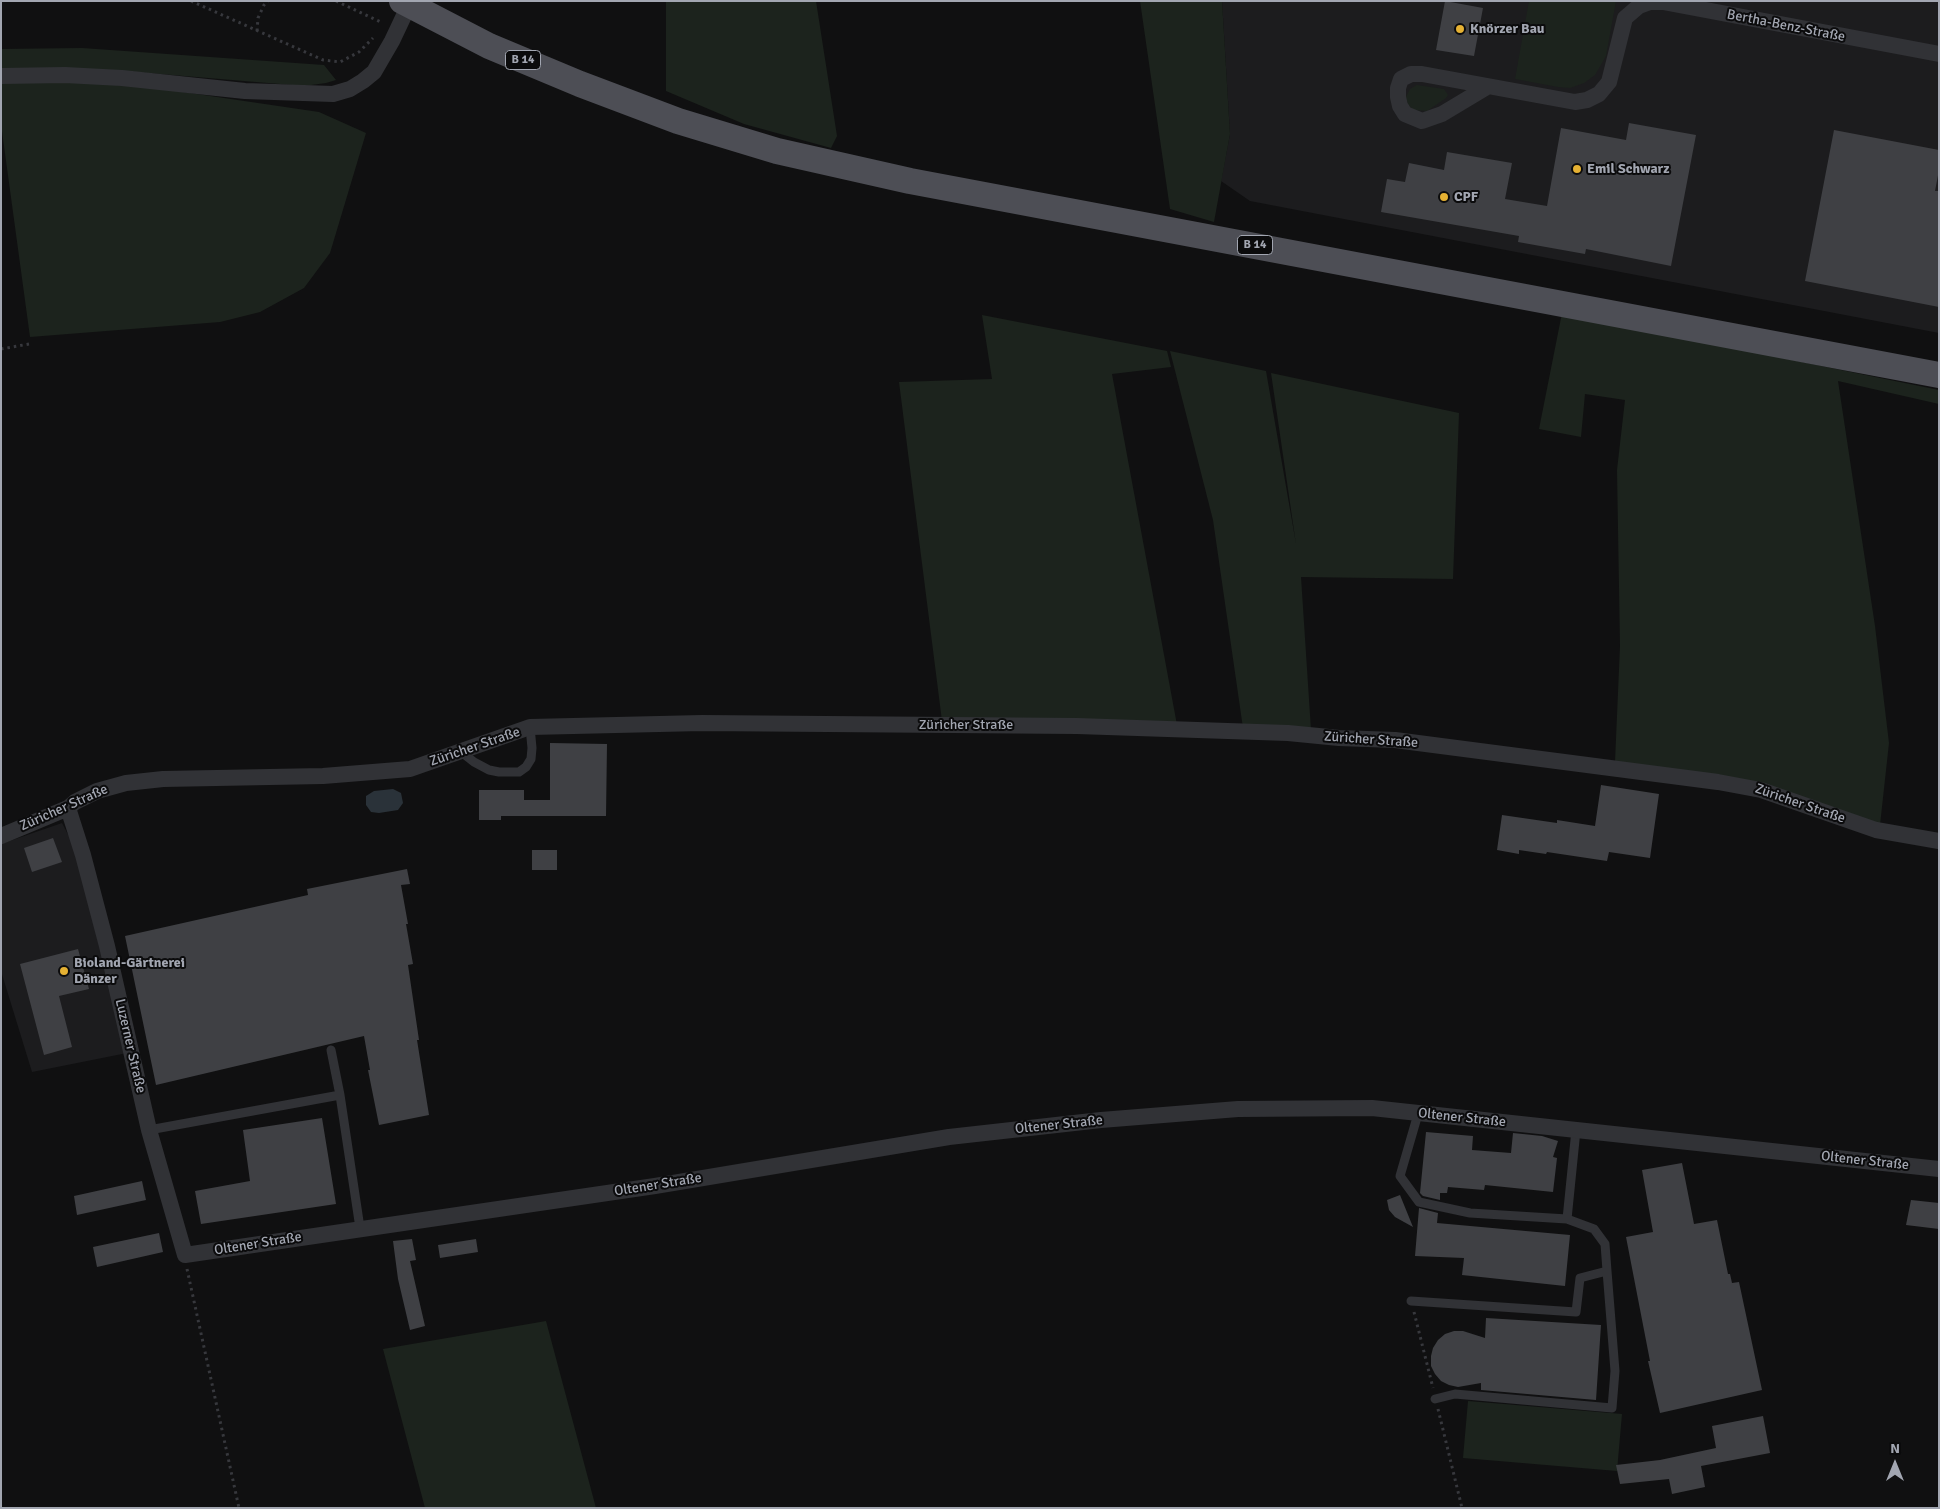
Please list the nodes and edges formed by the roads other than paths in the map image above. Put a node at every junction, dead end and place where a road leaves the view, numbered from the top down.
1 (405, 3) edge
2 (1939, 54) edge
3 (1, 76) edge
4 (1488, 87) junction
5 (1939, 375) edge
6 (530, 727) junction
7 (460, 752) junction
8 (68, 808) junction
9 (1, 836) edge
10 (1939, 840) edge
11 (331, 1050) dead end
12 (340, 1095) junction
13 (1418, 1114) junction
14 (149, 1130) junction
15 (1576, 1130) junction
16 (1939, 1169) edge
17 (1567, 1220) junction
18 (360, 1228) junction
19 (184, 1255) joint
20 (1607, 1272) junction
21 (1411, 1301) dead end
22 (1435, 1399) dead end

1 - 3 street
1 - 5 main road, B 14
2 - 4 street, Bertha-Benz-Straße
4 - 4 street, Bertha-Benz-Straße
6 - 7 street, Züricher Straße
6 - 7 lane
6 - 10 street, Züricher Straße
7 - 8 street, Züricher Straße
8 - 9 street, Züricher Straße
8 - 14 street, Luzerner Straße
11 - 12 lane
12 - 14 lane
12 - 18 lane
13 - 15 street, Oltener Straße
13 - 17 lane
13 - 18 street, Oltener Straße
14 - 19 street, Luzerner Straße
15 - 16 street, Oltener Straße
15 - 17 lane
17 - 20 lane
18 - 19 street, Oltener Straße
20 - 21 lane
20 - 22 lane

